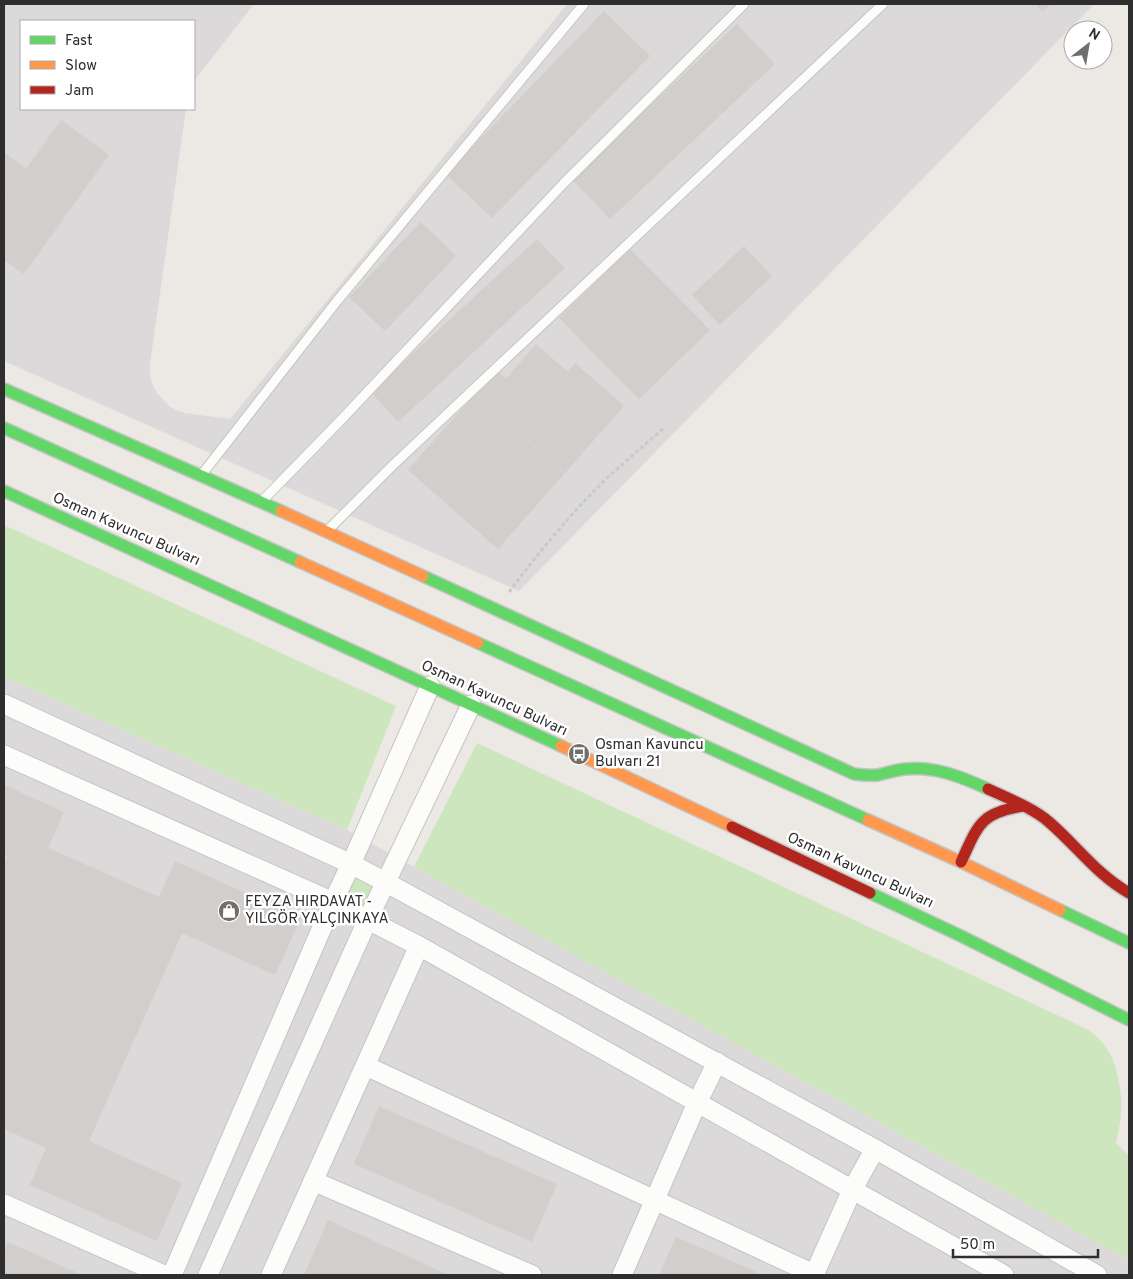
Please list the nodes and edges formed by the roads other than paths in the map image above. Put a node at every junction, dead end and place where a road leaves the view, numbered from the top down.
1 (584, 4) edge
2 (744, 4) edge
3 (883, 4) edge
4 (4, 389) edge
5 (4, 428) edge
6 (202, 474) junction
7 (4, 491) edge
8 (262, 502) junction
9 (326, 531) junction
10 (430, 686) junction
11 (4, 704) edge
12 (471, 705) junction
13 (4, 755) edge
14 (964, 778) junction
15 (973, 795) dead end
16 (1023, 806) junction
17 (961, 862) junction
18 (351, 864) junction
19 (387, 883) junction
20 (1129, 893) edge
21 (333, 902) junction
22 (368, 919) junction
23 (1129, 944) edge
24 (419, 946) junction
25 (1129, 1020) edge
26 (717, 1062) junction
27 (366, 1066) junction
28 (697, 1103) junction
29 (875, 1149) junction
30 (314, 1181) junction
31 (852, 1190) junction
32 (654, 1200) junction
33 (4, 1204) edge
34 (996, 1273) edge
35 (210, 1274) edge
36 (164, 1275) edge
37 (172, 1275) edge
38 (271, 1275) edge
39 (532, 1275) edge
40 (622, 1275) edge
41 (815, 1275) edge
42 (1097, 1275) edge

1 - 6 lane
2 - 8 lane
3 - 9 lane
4 - 6 main road
5 - 17 main road
6 - 8 main road
7 - 10 main road, Osman Kavuncu Bulvarı
8 - 9 main road
9 - 14 main road
10 - 12 main road, Osman Kavuncu Bulvarı
10 - 18 street
11 - 18 street
12 - 19 street
12 - 25 main road, Osman Kavuncu Bulvarı
13 - 21 street
14 - 15 main road
14 - 16 main road
16 - 17 main road
16 - 20 main road
17 - 23 main road
18 - 19 street
18 - 21 street
19 - 22 street
19 - 26 street
21 - 22 street
21 - 37 street
22 - 24 street
22 - 35 street
24 - 27 street
24 - 28 street
26 - 28 street
26 - 29 street
27 - 30 street
27 - 32 street
28 - 31 street
28 - 32 street
29 - 31 street
29 - 42 street
30 - 38 street
30 - 39 street
31 - 34 street
31 - 41 street
32 - 40 street
32 - 41 street
33 - 36 street

